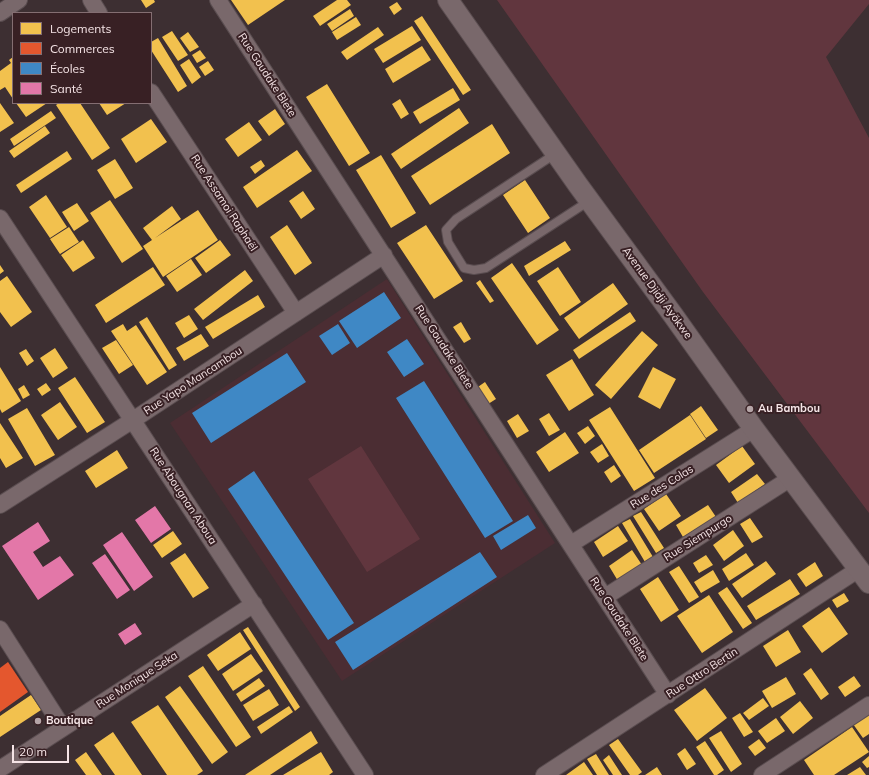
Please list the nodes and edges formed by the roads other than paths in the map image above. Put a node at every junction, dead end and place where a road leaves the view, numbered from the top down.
1 (19, 0) edge
2 (91, 0) edge
3 (218, 0) edge
4 (448, 0) edge
5 (98, 12) edge
6 (0, 13) edge
7 (152, 94) edge
8 (556, 153) junction
9 (590, 200) junction
10 (0, 218) edge
11 (384, 255) junction
12 (296, 313) junction
13 (133, 420) junction
14 (754, 429) junction
15 (791, 478) junction
16 (0, 505) edge
17 (571, 544) junction
18 (864, 576) edge
19 (605, 597) junction
20 (254, 604) junction
21 (0, 629) edge
22 (668, 695) junction
23 (869, 705) edge
24 (63, 728) junction
25 (0, 769) edge
26 (359, 773) edge
27 (544, 775) edge
28 (762, 775) edge

1 - 6 street
2 - 5 street
3 - 11 street, Rue Goudake Blete
4 - 8 street, Avenue Djidji Ayökwe
7 - 12 street, Rue Assamoi Raphaël
8 - 9 street, Avenue Djidji Ayökwe
8 - 9 lane
9 - 14 street, Avenue Djidji Ayökwe
10 - 13 street, Rue Abougnan Aboua
11 - 12 street, Rue Yapo Mancambou
11 - 17 street, Rue Goudake Blete
12 - 13 street, Rue Yapo Mancambou
13 - 16 street, Rue Yapo Mancambou
13 - 20 street, Rue Abougnan Aboua
14 - 15 street, Avenue Djidji Ayökwe
14 - 17 street, Rue des Colas
15 - 18 street, Avenue Djidji Ayökwe
15 - 19 street, Rue Siempurgo
17 - 19 street, Rue Goudake Blete
18 - 22 street, Rue Ottro Bertin
19 - 22 street, Rue Goudake Blete
20 - 24 street, Rue Monique Seka
20 - 26 street, Rue Abougnan Aboua
21 - 24 street
22 - 27 street, Rue Ottro Bertin
23 - 28 street
24 - 25 street, Rue Monique Seka

